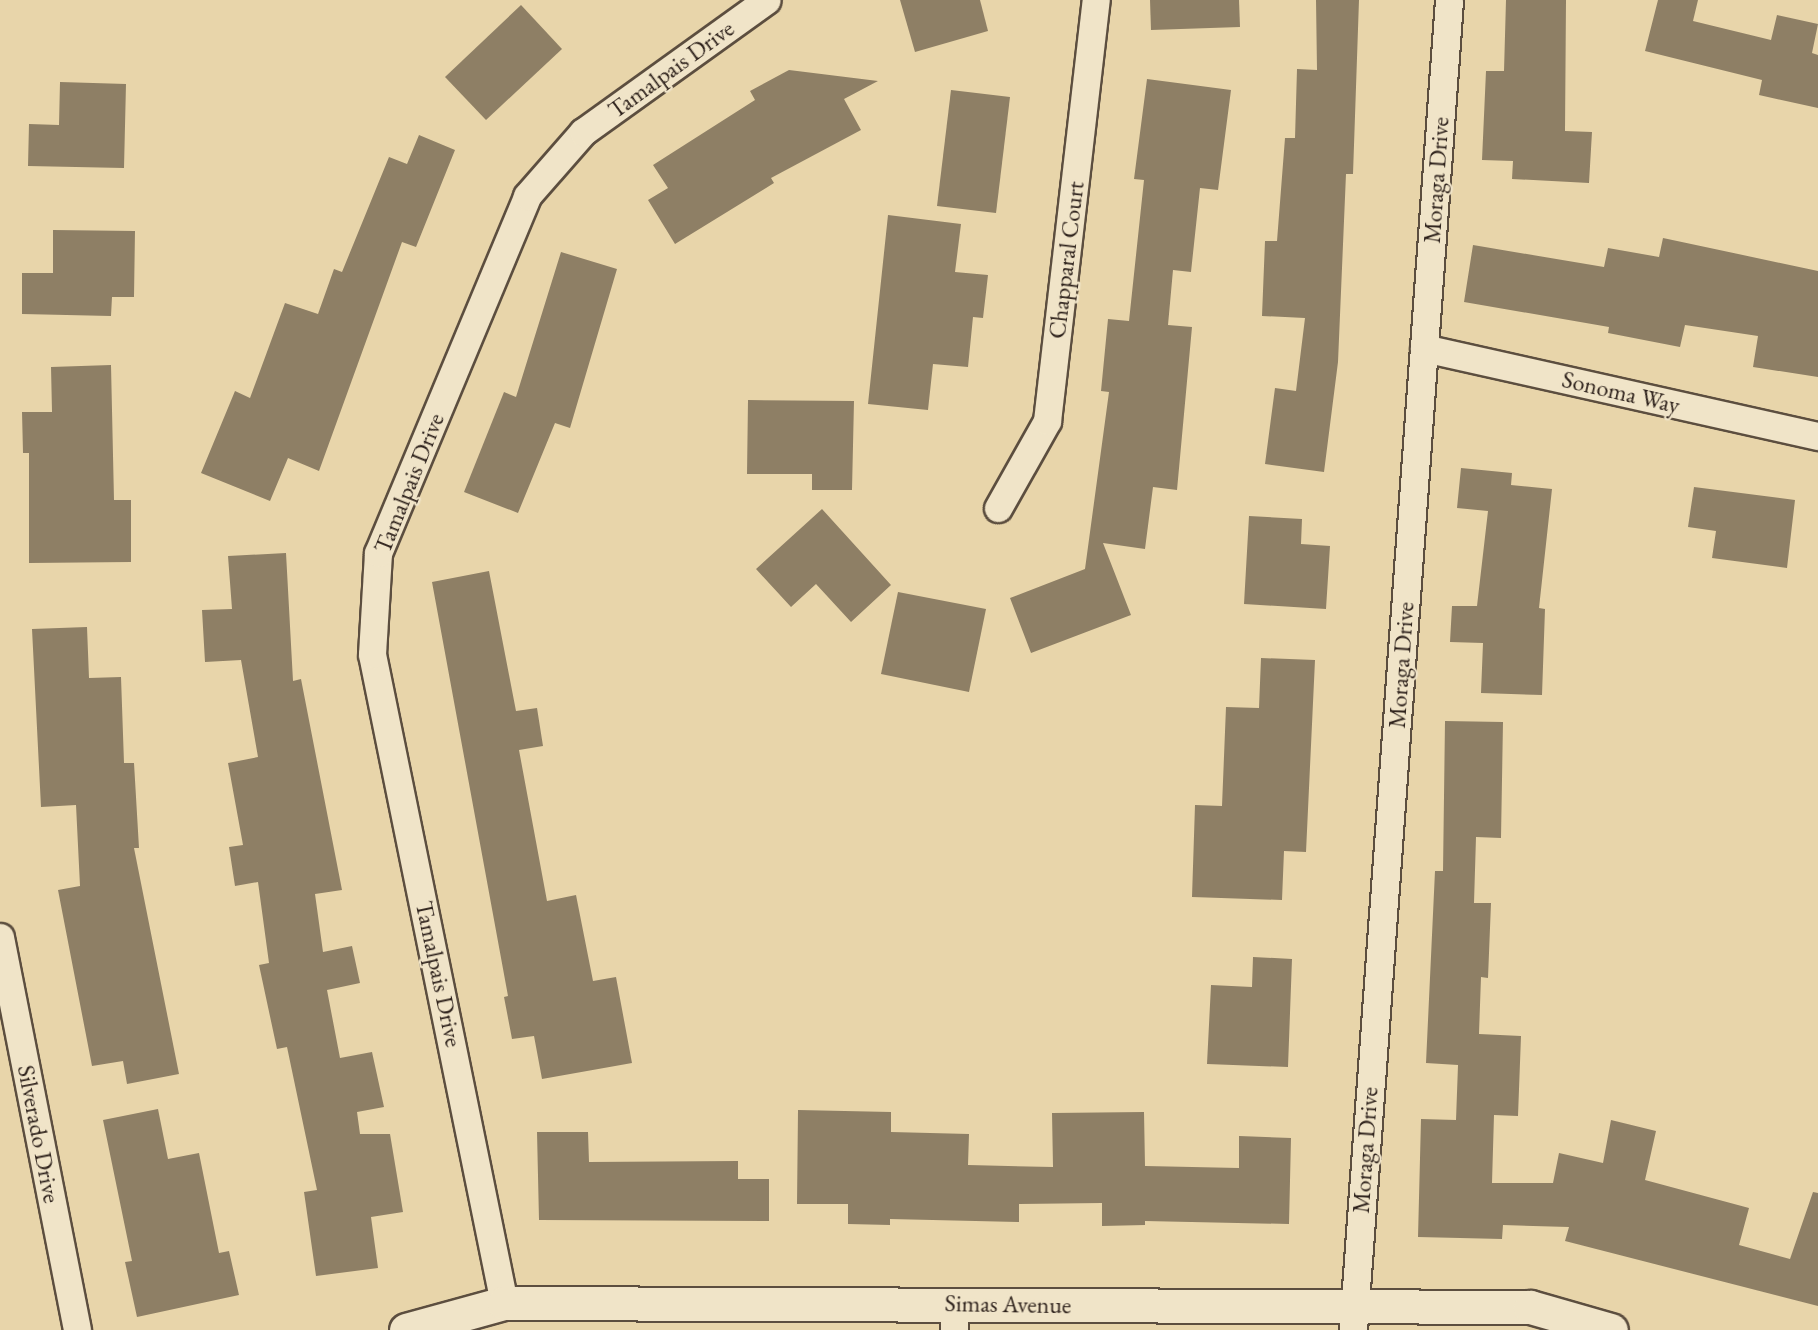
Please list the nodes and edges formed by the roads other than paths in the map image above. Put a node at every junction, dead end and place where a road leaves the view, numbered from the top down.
1 (767, 0) edge
2 (1096, 0) edge
3 (1449, 0) edge
4 (1424, 348) junction
5 (1818, 436) edge
6 (998, 508) dead end
7 (0, 937) edge
8 (504, 1303) junction
9 (954, 1317) edge
10 (1353, 1319) edge
11 (77, 1330) edge
12 (406, 1330) edge
13 (1611, 1330) edge

1 - 8 street, Tamalpais Drive
2 - 6 street, Chapparal Court
3 - 4 street, Moraga Drive
4 - 5 street, Sonoma Way
4 - 10 street, Moraga Drive
7 - 11 street, Silverado Drive
8 - 9 street, Simas Avenue
8 - 12 street, Simas Avenue
9 - 10 street, Simas Avenue
10 - 13 street, Simas Avenue

